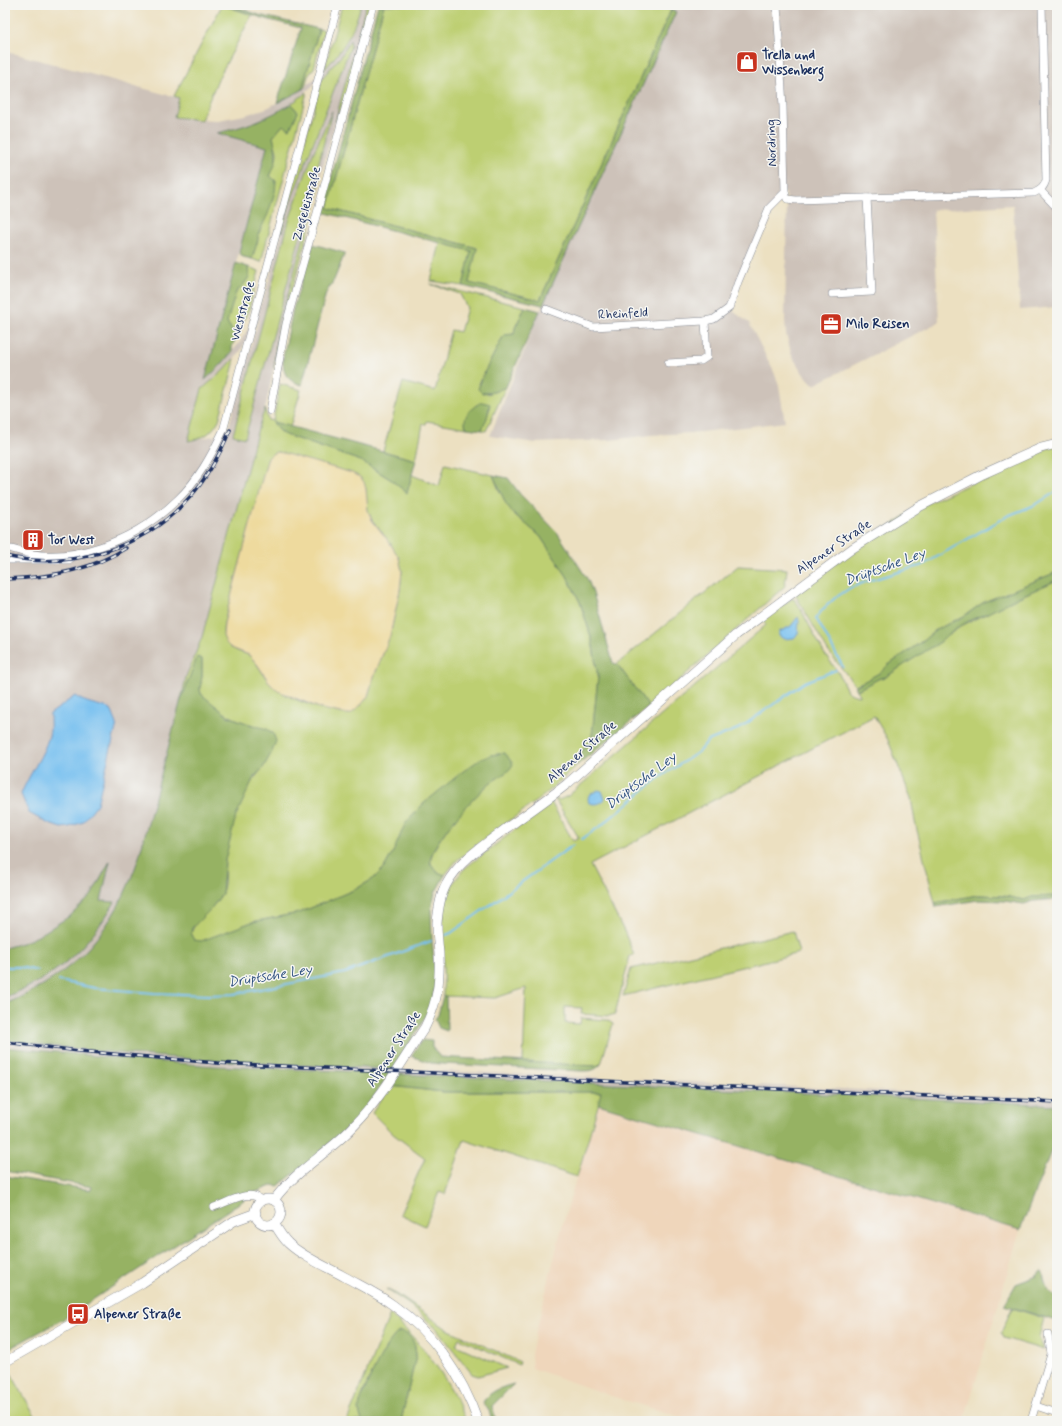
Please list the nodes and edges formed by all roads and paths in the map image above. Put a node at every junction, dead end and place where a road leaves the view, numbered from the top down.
1 (338, 5) edge
2 (373, 5) edge
3 (777, 5) edge
4 (1042, 5) edge
5 (1040, 190) junction
6 (785, 192) junction
7 (867, 198) junction
8 (1057, 208) edge
9 (832, 294) dead end
10 (546, 309) dead end
11 (705, 321) junction
12 (668, 364) dead end
13 (270, 411) dead end
14 (1057, 444) edge
15 (12, 549) dead end
16 (77, 553) junction
17 (9, 560) dead end
18 (274, 1200) junction
19 (261, 1201) junction
20 (214, 1207) dead end
21 (256, 1213) junction
22 (274, 1223) junction
23 (1048, 1334) dead end
24 (5, 1362) edge
25 (1036, 1406) junction
26 (1057, 1413) edge
27 (478, 1421) edge
28 (1031, 1421) edge

1 - 16 street, Weststraße
2 - 13 street, Ziegeleistraße
3 - 6 street, Nordring
4 - 5 street
5 - 7 street
5 - 8 street
6 - 7 street
6 - 11 street, Rheinfeld
7 - 9 street
10 - 11 street, Rheinfeld
11 - 12 street
14 - 18 street, Alpener Straße
15 - 16 street, Weststraße
16 - 17 street, Weststraße
18 - 19 street
18 - 22 street
19 - 20 street
19 - 21 street
21 - 22 street
21 - 24 street
22 - 27 street
23 - 25 street
25 - 26 street
25 - 28 street

